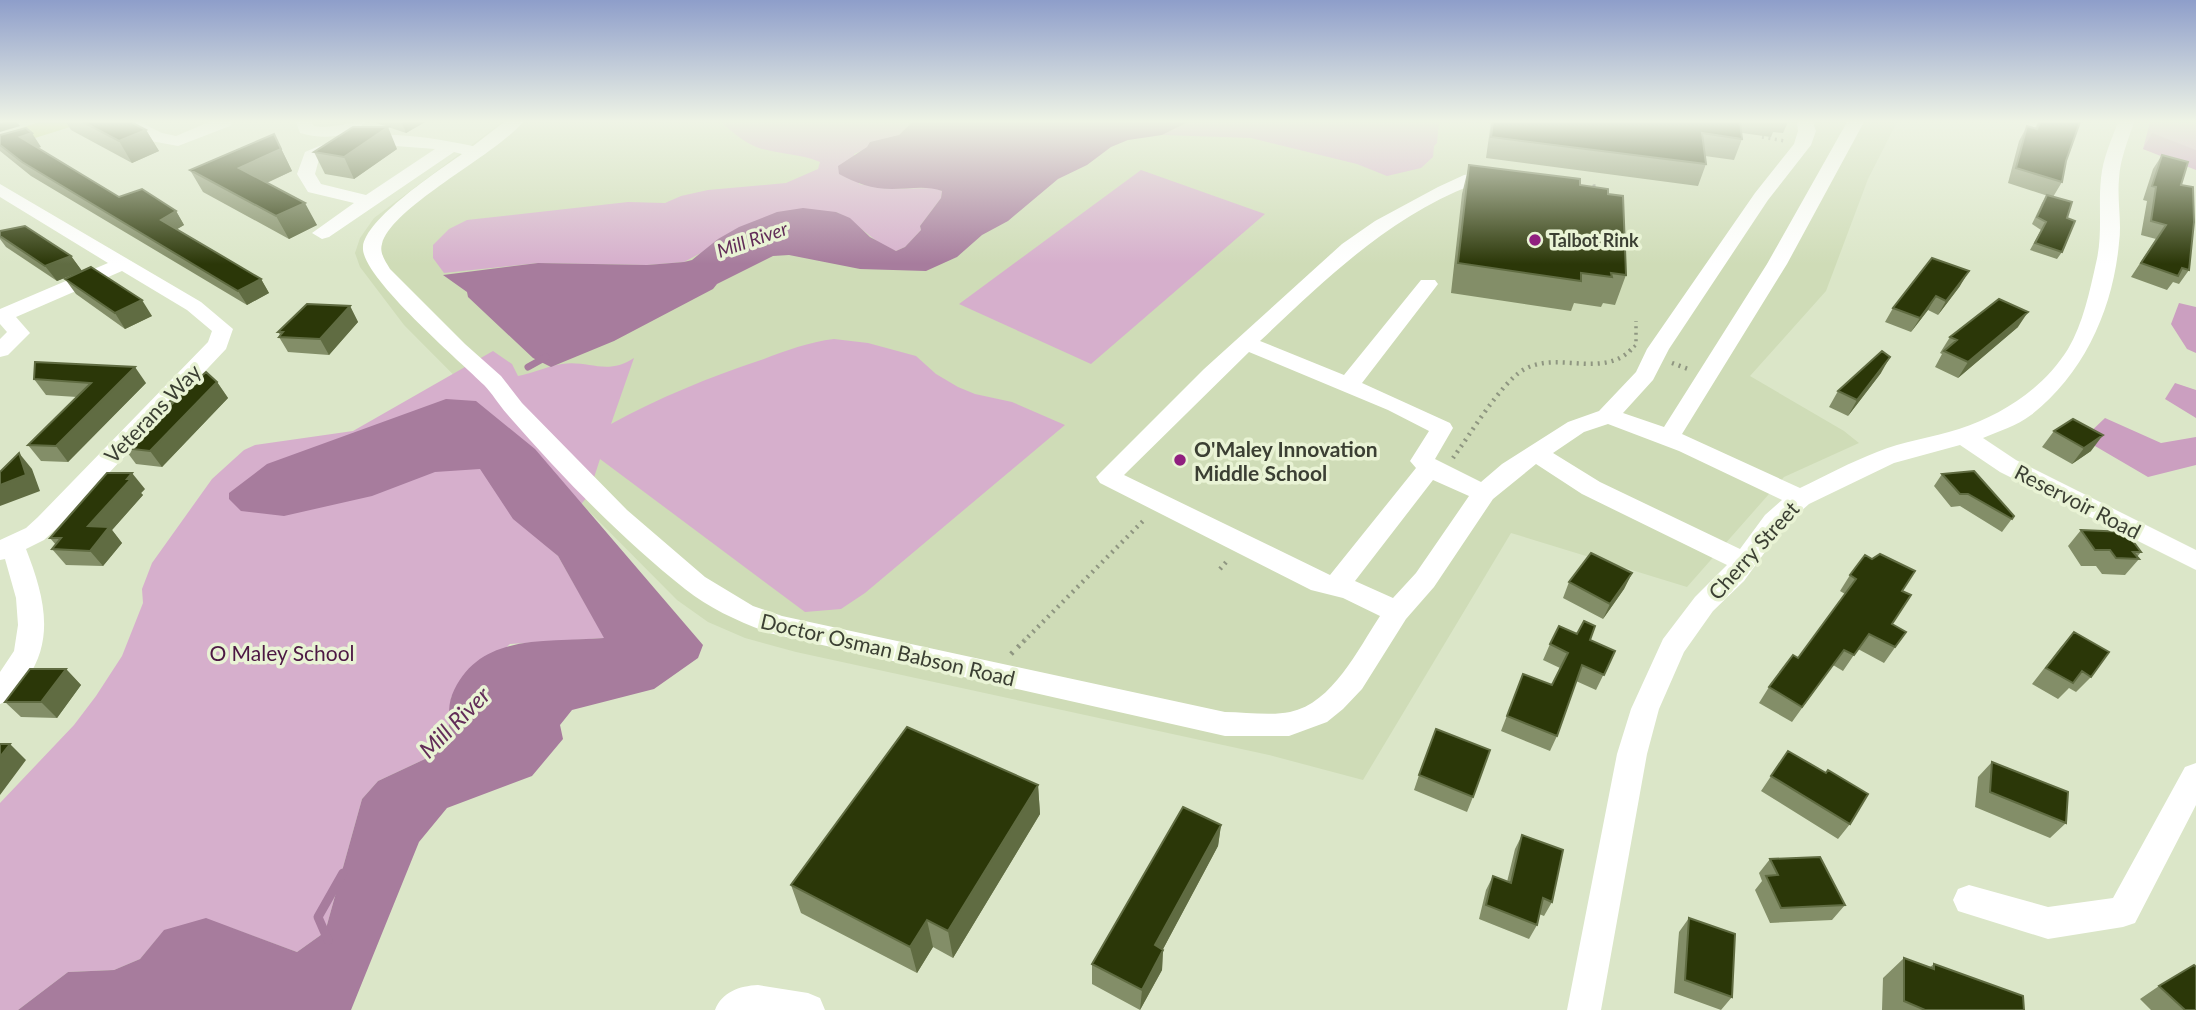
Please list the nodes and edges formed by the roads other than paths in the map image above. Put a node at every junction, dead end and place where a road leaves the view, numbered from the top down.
1 (307, 169) edge
2 (426, 169) edge
3 (441, 169) edge
4 (1783, 169) edge
5 (1830, 169) edge
6 (2112, 169) edge
7 (1514, 176) edge
8 (0, 189) edge
9 (368, 201) junction
10 (19, 202) junction
11 (0, 215) edge
12 (322, 233) dead end
13 (124, 263) junction
14 (1428, 284) dead end
15 (1246, 342) junction
16 (0, 349) edge
17 (1348, 385) junction
18 (1606, 416) junction
19 (1964, 436) junction
20 (1669, 438) junction
21 (1536, 453) junction
22 (1438, 467) junction
23 (1485, 493) junction
24 (1800, 498) junction
25 (6, 549) edge
26 (2196, 561) edge
27 (1744, 562) junction
28 (1336, 586) junction
29 (1397, 611) junction
30 (0, 692) edge
31 (2196, 776) edge
32 (1969, 900) dead end
33 (732, 1010) edge
34 (808, 1010) edge
35 (1584, 1010) edge

1 - 9 street
2 - 9 street
3 - 29 street, Doctor Osman Babson Road
4 - 18 street
5 - 20 street
6 - 19 street, Cherry Street
7 - 15 street
8 - 10 street, Veterans Way
9 - 12 street
10 - 11 street
10 - 13 street, Veterans Way
13 - 16 street
13 - 25 street, Veterans Way
14 - 17 street
15 - 17 street
15 - 28 street
17 - 22 street
18 - 20 street
18 - 21 street, Doctor Osman Babson Road
19 - 24 street, Cherry Street
19 - 26 street, Reservoir Road
20 - 24 street
21 - 23 street, Doctor Osman Babson Road
21 - 27 street
22 - 23 street
22 - 28 street
23 - 29 street, Doctor Osman Babson Road
24 - 27 street, Cherry Street
25 - 30 street, Veterans Way
27 - 35 street, Cherry Street
28 - 29 street
31 - 32 street
33 - 34 street

